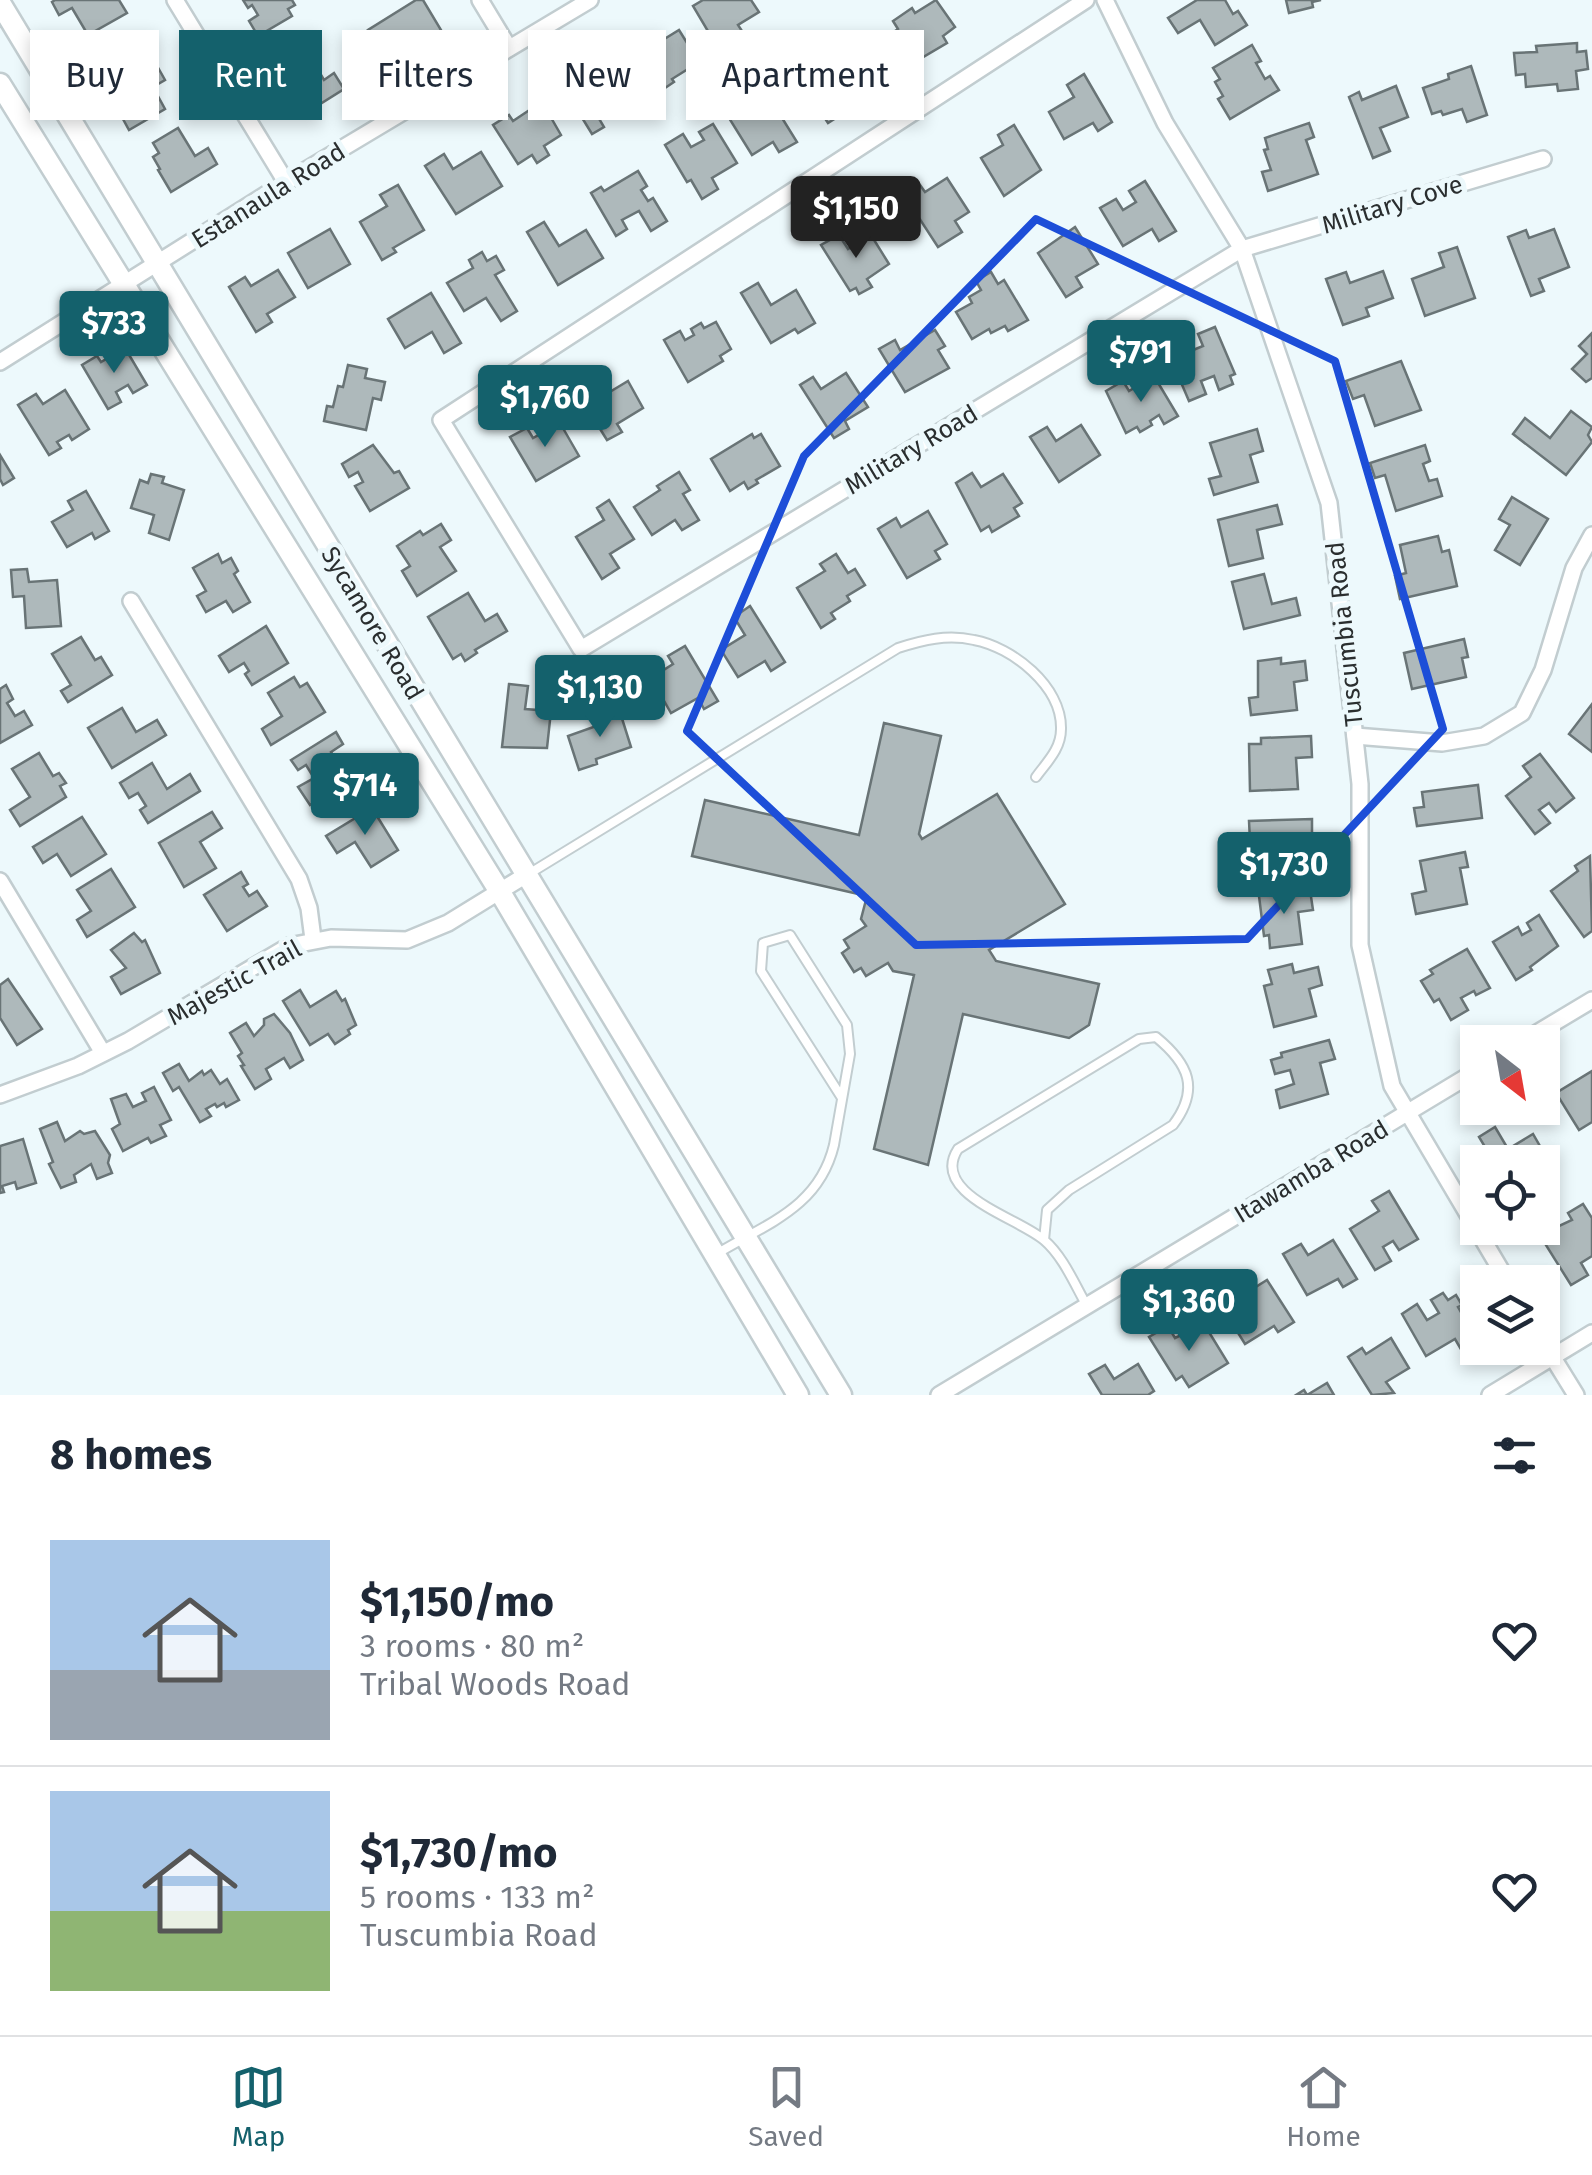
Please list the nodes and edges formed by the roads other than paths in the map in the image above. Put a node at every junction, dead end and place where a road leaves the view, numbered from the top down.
1 (175, 0) edge
2 (480, 0) edge
3 (590, 0) edge
4 (1086, 0) edge
5 (1106, 0) edge
6 (0, 3) edge
7 (509, 48) junction
8 (0, 84) edge
9 (1543, 159) dead end
10 (286, 182) junction
11 (1242, 249) junction
12 (155, 264) junction
13 (125, 286) junction
14 (0, 362) edge
15 (1592, 534) edge
16 (131, 601) dead end
17 (1355, 736) junction
18 (1036, 776) dead end
19 (526, 875) junction
20 (0, 881) edge
21 (500, 892) junction
22 (313, 939) junction
23 (1592, 1000) edge
24 (1550, 1025) edge
25 (103, 1053) junction
26 (1460, 1081) edge
27 (0, 1095) edge
28 (842, 1098) junction
29 (1407, 1113) junction
30 (746, 1236) junction
31 (1044, 1240) junction
32 (714, 1256) junction
33 (1498, 1265) edge
34 (1088, 1306) junction
35 (1592, 1334) edge
36 (1560, 1353) edge
37 (1540, 1365) edge
38 (1558, 1365) edge
39 (798, 1395) edge
40 (841, 1395) edge
41 (939, 1395) edge
42 (1490, 1395) edge
43 (1576, 1395) edge

1 - 10 street
2 - 7 street
3 - 7 street, Estanaula Road
4 - 11 street, Military Road
5 - 11 street, Tuscumbia Road
6 - 12 street, Sycamore Road
7 - 10 street, Estanaula Road
8 - 13 street, Sycamore Road
9 - 11 street, Military Cove
10 - 12 street, Estanaula Road
11 - 17 street, Tuscumbia Road
12 - 13 street, Estanaula Road
12 - 19 street, Sycamore Road
13 - 14 street, Estanaula Road
13 - 21 street, Sycamore Road
15 - 17 street
16 - 22 street
17 - 29 street, Tuscumbia Road
18 - 19 lane
19 - 21 street, Majestic Trail
19 - 30 street, Sycamore Road
20 - 25 street
21 - 22 street, Majestic Trail
21 - 32 street, Sycamore Road
22 - 25 street, Majestic Trail
23 - 24 street
25 - 27 street, Majestic Trail
26 - 29 street, Itawamba Road
28 - 28 lane
28 - 30 lane
29 - 33 street, Tuscumbia Road
29 - 34 street, Itawamba Road
30 - 32 lane
30 - 40 street, Sycamore Road
31 - 31 lane
31 - 34 lane
32 - 39 street, Sycamore Road
34 - 41 street, Itawamba Road
35 - 36 street
37 - 42 street
38 - 43 street

